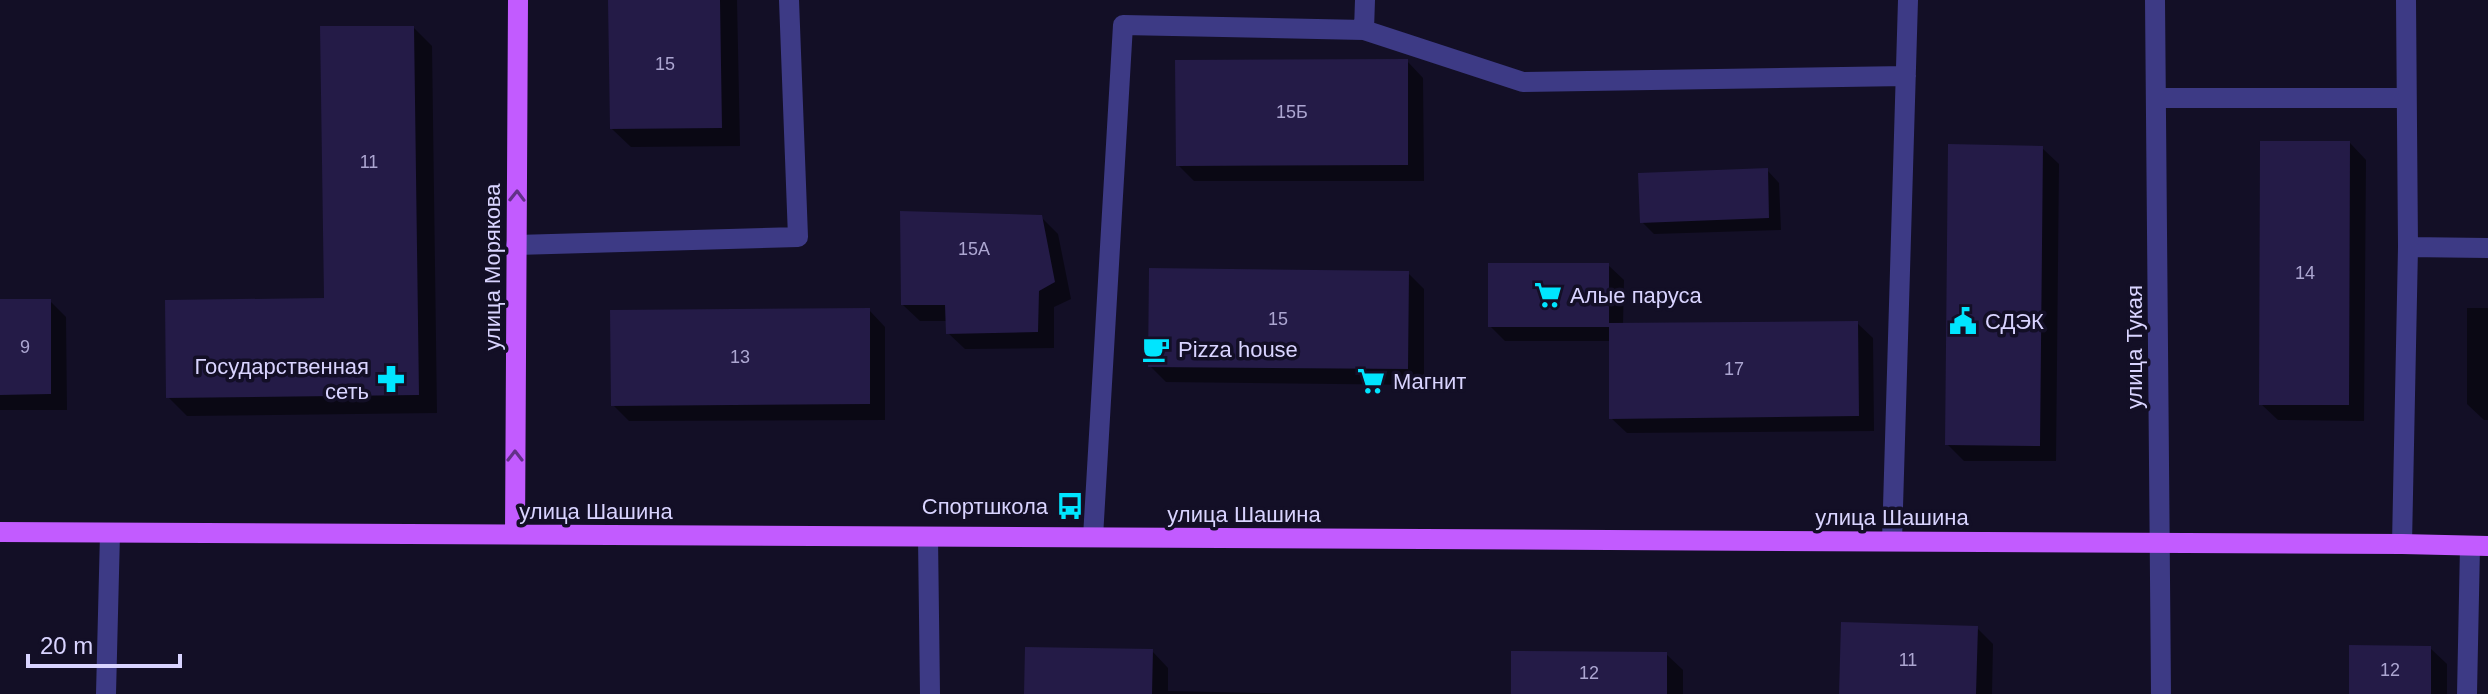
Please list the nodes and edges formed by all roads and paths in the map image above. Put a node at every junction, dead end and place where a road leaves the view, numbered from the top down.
1 (518, 0) edge
2 (789, 0) edge
3 (1365, 0) edge
4 (1908, 0) edge
5 (2155, 0) edge
6 (2406, 0) edge
7 (1364, 30) junction
8 (1906, 76) junction
9 (2156, 98) junction
10 (2405, 98) junction
11 (516, 245) junction
12 (2408, 247) junction
13 (2488, 248) edge
14 (0, 532) edge
15 (110, 533) junction
16 (515, 534) junction
17 (928, 537) junction
18 (1093, 537) junction
19 (1892, 541) junction
20 (2159, 543) junction
21 (2402, 544) junction
22 (2479, 546) edge
23 (106, 694) edge
24 (930, 694) edge
25 (2161, 694) edge
26 (2467, 694) edge

11 -> 1 main road, улица Морякова
2 - 11 street
3 - 7 street
4 - 8 street
5 - 9 street, улица Тукая
6 - 10 street
7 - 8 street
7 - 18 street
8 - 19 street
9 - 10 street
9 - 20 street, улица Тукая
10 - 12 street
16 -> 11 main road, улица Морякова
12 - 13 street
12 - 21 street
14 - 15 main road, улица Шашина
15 - 16 main road, улица Шашина
15 - 23 street
16 - 17 main road, улица Шашина
17 - 18 main road, улица Шашина
17 - 24 street
18 - 19 main road, улица Шашина
19 - 20 main road, улица Шашина
20 - 21 main road, улица Шашина
20 - 25 street, улица Тукая
21 - 22 main road, улица Шашина
22 - 26 street

